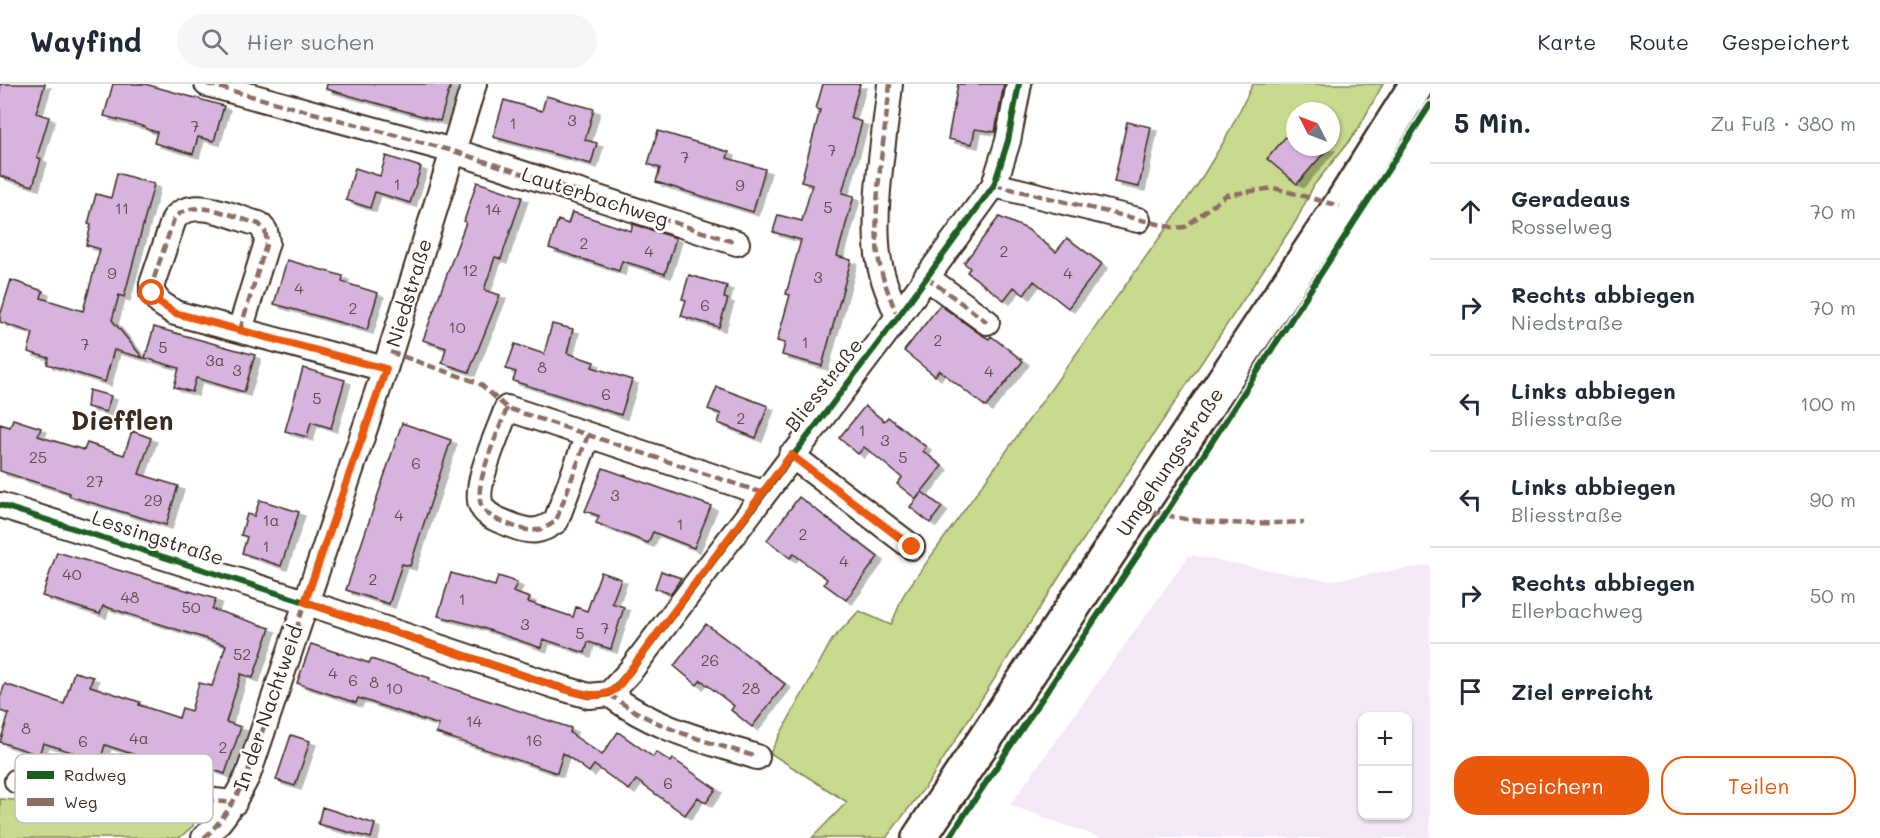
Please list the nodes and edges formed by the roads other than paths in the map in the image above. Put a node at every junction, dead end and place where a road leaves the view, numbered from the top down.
1 (207, 84) edge
2 (474, 84) edge
3 (890, 84) edge
4 (1019, 84) edge
5 (1417, 84) edge
6 (453, 152) junction
7 (994, 184) junction
8 (1138, 220) dead end
9 (737, 243) dead end
10 (926, 277) junction
11 (898, 317) junction
12 (987, 322) dead end
13 (240, 330) junction
14 (386, 369) junction
15 (588, 435) junction
16 (791, 455) junction
17 (763, 493) junction
18 (0, 505) edge
19 (912, 547) dead end
20 (305, 602) junction
21 (609, 694) junction
22 (757, 757) dead end
23 (213, 801) edge
24 (234, 803) junction
25 (204, 838) edge
26 (919, 838) edge

1 - 6 street, Lauterbachweg
2 - 6 street, Niedstraße
3 - 11 street
4 - 7 street, Bliesstraße
5 - 26 main road, Umgehungsstraße
6 - 9 street, Lauterbachweg
6 - 14 street, Niedstraße
7 - 8 street
7 - 10 street, Bliesstraße
10 - 11 street, Bliesstraße
10 - 12 street
11 - 16 street, Bliesstraße
13 - 13 street
13 - 14 street
14 - 20 street, Niedstraße
15 - 15 street
15 - 17 street
16 - 17 street, Bliesstraße
16 - 19 street
17 - 21 street, Bliesstraße
18 - 20 street, Lessingstraße
20 - 21 street
20 - 24 street, In der Nachtweid
21 - 22 street
23 - 24 street
24 - 25 street, In der Nachtweid

